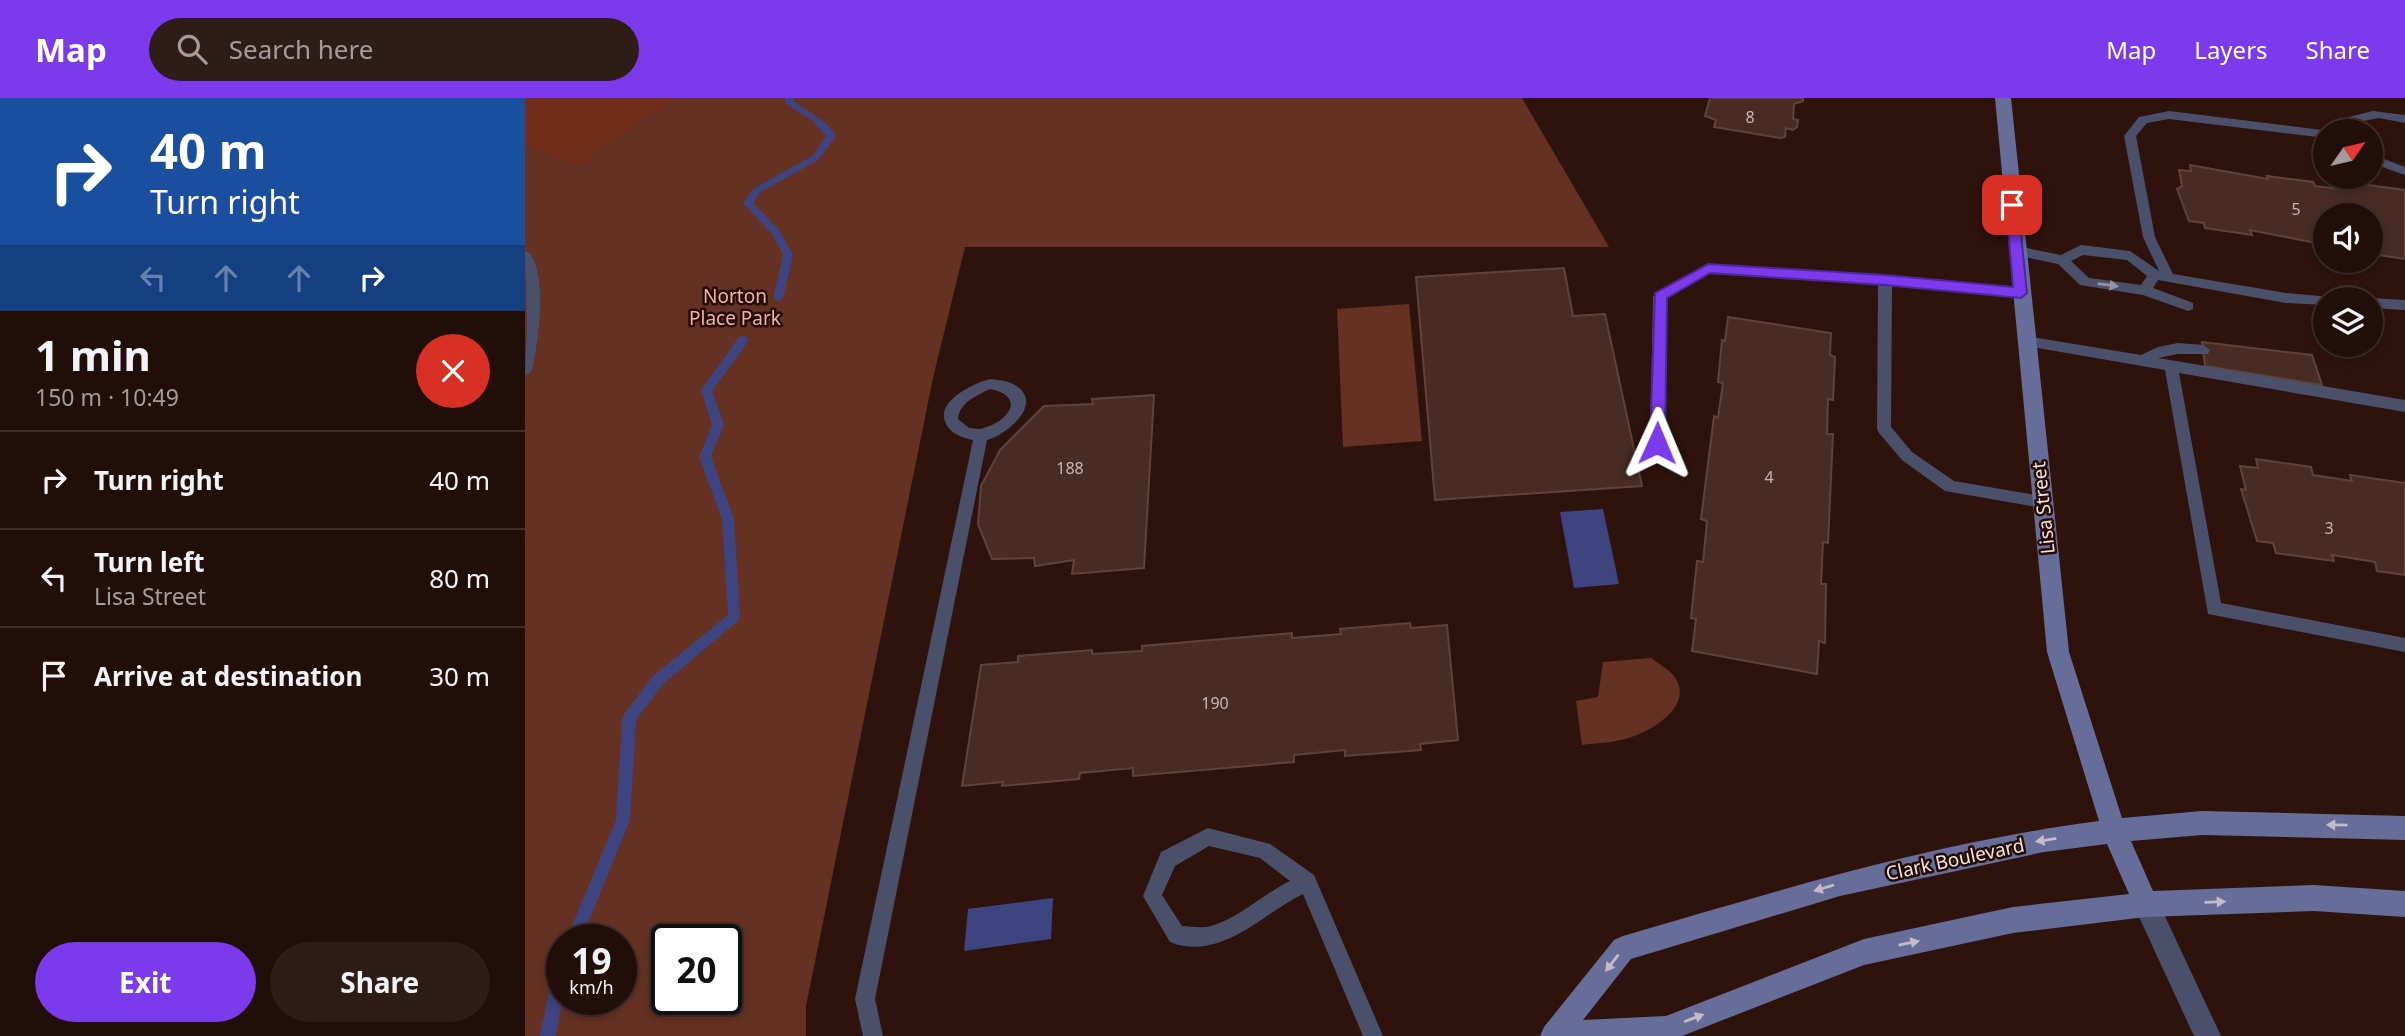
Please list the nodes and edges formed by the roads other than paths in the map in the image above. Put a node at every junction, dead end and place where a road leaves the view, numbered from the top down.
1 (2003, 98) edge
2 (2405, 118) edge
3 (2355, 119) edge
4 (2313, 132) edge
5 (2383, 163) edge
6 (2405, 171) edge
7 (2016, 251) junction
8 (525, 257) edge
9 (2062, 260) junction
10 (2162, 277) junction
11 (1885, 280) junction
12 (2144, 290) junction
13 (2021, 293) junction
14 (2313, 299) edge
15 (2383, 304) edge
16 (2188, 306) dead end
17 (2405, 306) edge
18 (2026, 341) junction
19 (2203, 350) dead end
20 (2141, 362) junction
21 (2171, 367) junction
22 (525, 371) edge
23 (2405, 406) edge
24 (981, 435) junction
25 (1657, 443) dead end
26 (2042, 502) junction
27 (2405, 645) edge
28 (2405, 828) edge
29 (2114, 831) junction
30 (1307, 882) junction
31 (2146, 904) junction
32 (2405, 904) edge
33 (1554, 1035) edge
34 (873, 1036) edge
35 (1373, 1036) edge
36 (2209, 1036) edge

1 - 7 street, Lisa Street
2 - 3 lane
4 - 10 lane
5 - 6 lane
7 - 9 lane
7 - 13 street, Lisa Street
8 - 22 lane
9 - 10 lane
9 -> 12 lane
10 - 12 lane
10 - 14 lane
11 - 13 lane
11 - 25 lane
11 - 26 lane
12 - 16 lane
13 - 18 street, Lisa Street
15 - 17 lane
18 - 20 lane
18 - 26 street, Lisa Street
19 - 20 lane
20 - 21 lane
21 - 23 lane
21 - 27 lane
24 - 24 lane
24 - 34 lane
26 - 29 street, Lisa Street
28 -> 29 street, Clark Boulevard
29 - 31 street, Lisa Street
29 -> 33 street, Clark Boulevard
30 - 30 lane
30 - 35 lane
31 -> 32 street, Clark Boulevard
33 -> 31 street, Clark Boulevard
31 - 36 street

